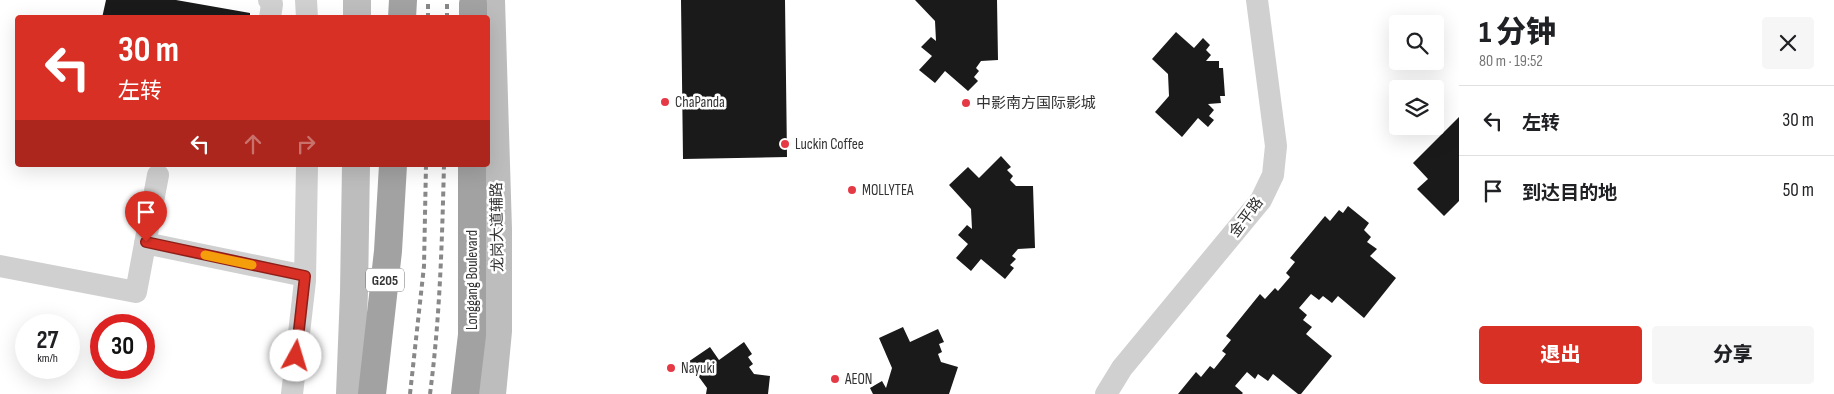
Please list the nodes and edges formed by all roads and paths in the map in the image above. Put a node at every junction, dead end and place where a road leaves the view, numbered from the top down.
1 (269, 0) edge
2 (306, 0) edge
3 (357, 0) edge
4 (402, 0) edge
5 (1258, 0) edge
6 (270, 15) edge
7 (307, 15) edge
8 (357, 15) edge
9 (402, 15) edge
10 (490, 136) edge
11 (307, 167) edge
12 (356, 167) edge
13 (393, 167) edge
14 (472, 167) edge
15 (158, 175) dead end
16 (146, 242) junction
17 (0, 266) edge
18 (305, 276) junction
19 (292, 394) edge
20 (350, 394) edge
21 (372, 394) edge
22 (466, 394) edge
23 (492, 394) edge
24 (1106, 394) edge

1 - 6 street
2 - 7 street
3 - 8 main road
4 - 9 highway
5 - 24 street, 金平路
10 - 23 main road, 龙岗大道辅路
11 - 18 street
12 - 20 main road
13 - 21 highway, G205
14 - 22 highway, Longgang Boulevard
15 - 16 street
16 - 17 street
16 - 18 street
18 - 19 street

